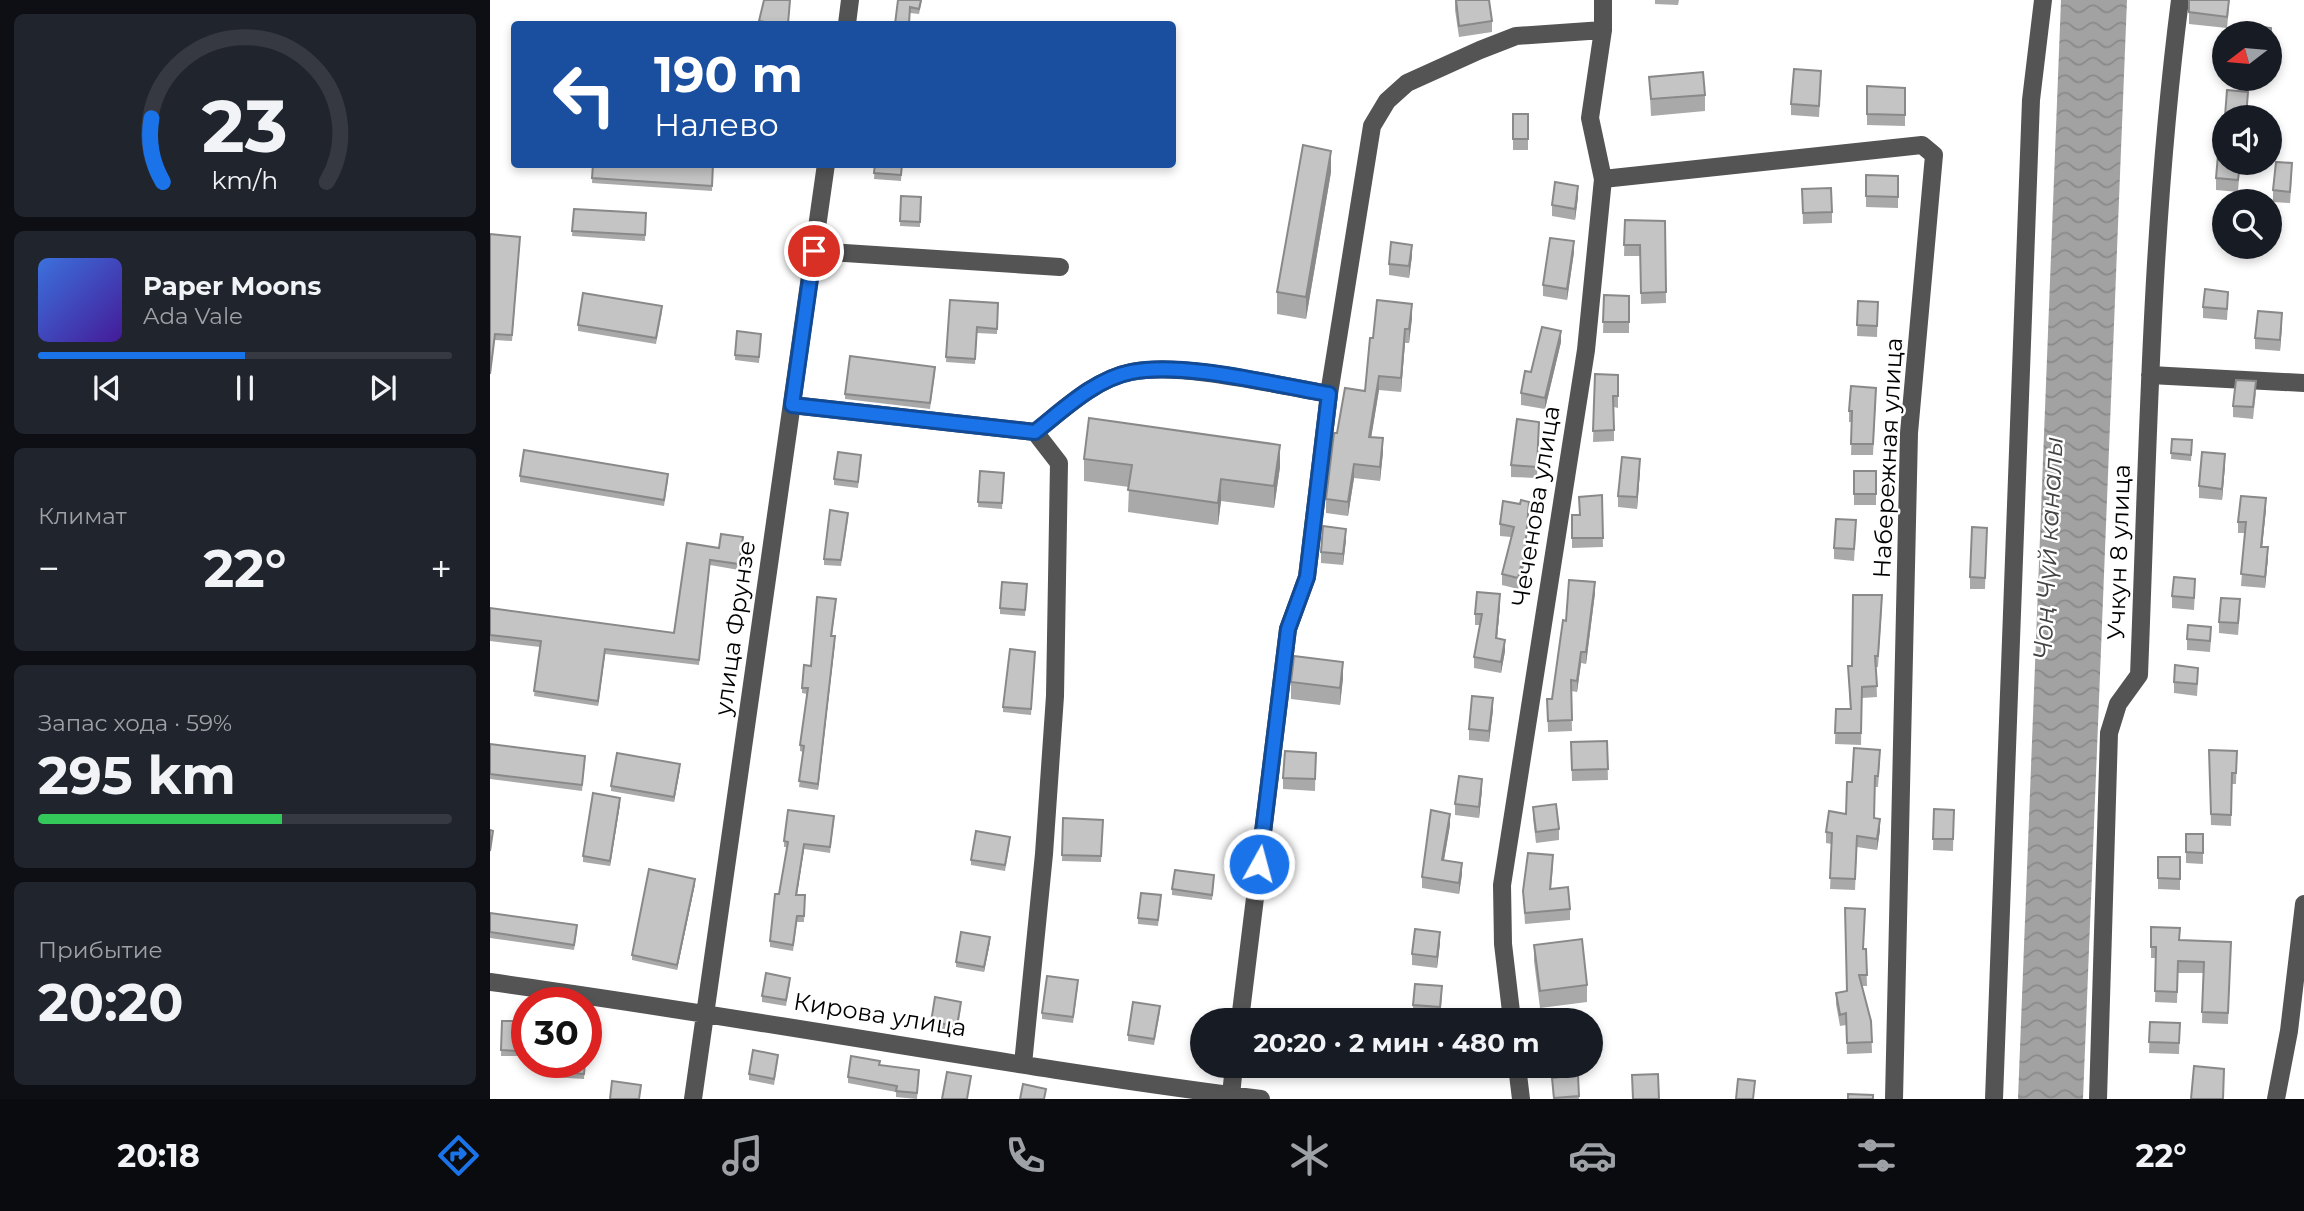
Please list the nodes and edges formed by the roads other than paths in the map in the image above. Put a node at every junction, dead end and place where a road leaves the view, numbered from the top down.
1 (850, 0) edge
2 (1603, 0) edge
3 (2043, 0) edge
4 (2180, 0) edge
5 (847, 21) edge
6 (1603, 30) junction
7 (825, 168) edge
8 (1603, 179) junction
9 (814, 251) junction
10 (1060, 267) dead end
11 (2151, 374) junction
12 (2304, 383) edge
13 (1329, 394) junction
14 (792, 405) junction
15 (1035, 432) junction
16 (2304, 904) edge
17 (490, 982) edge
18 (1241, 1008) edge
19 (1511, 1008) edge
20 (704, 1012) junction
21 (1023, 1064) junction
22 (1233, 1078) edge
23 (1518, 1078) edge
24 (1155, 1092) edge
25 (1231, 1095) junction
26 (693, 1099) edge
27 (1261, 1099) edge
28 (1521, 1099) edge
29 (1894, 1099) edge
30 (1994, 1099) edge
31 (2098, 1099) edge
32 (2276, 1099) edge

1 - 5 street
2 - 6 street, Чеченова улица
3 - 30 street
4 - 11 street, Учкун 8 улица
6 - 8 street, Чеченова улица
6 - 13 street
7 - 9 street, улица Фрунзе
8 - 19 street, Чеченова улица
8 - 29 street, Набережная улица
9 - 10 street
9 - 14 street, улица Фрунзе
11 - 12 street
11 - 31 street, Учкун 8 улица
13 - 15 street
13 - 18 street
14 - 15 street
14 - 20 street, улица Фрунзе
15 - 21 street
16 - 32 street
17 - 20 street, Кирова улица
20 - 21 street, Кирова улица
20 - 26 street, улица Фрунзе
21 - 24 street, Кирова улица
22 - 25 street
23 - 28 street
24 - 25 street, Кирова улица
25 - 27 street, Кирова улица

